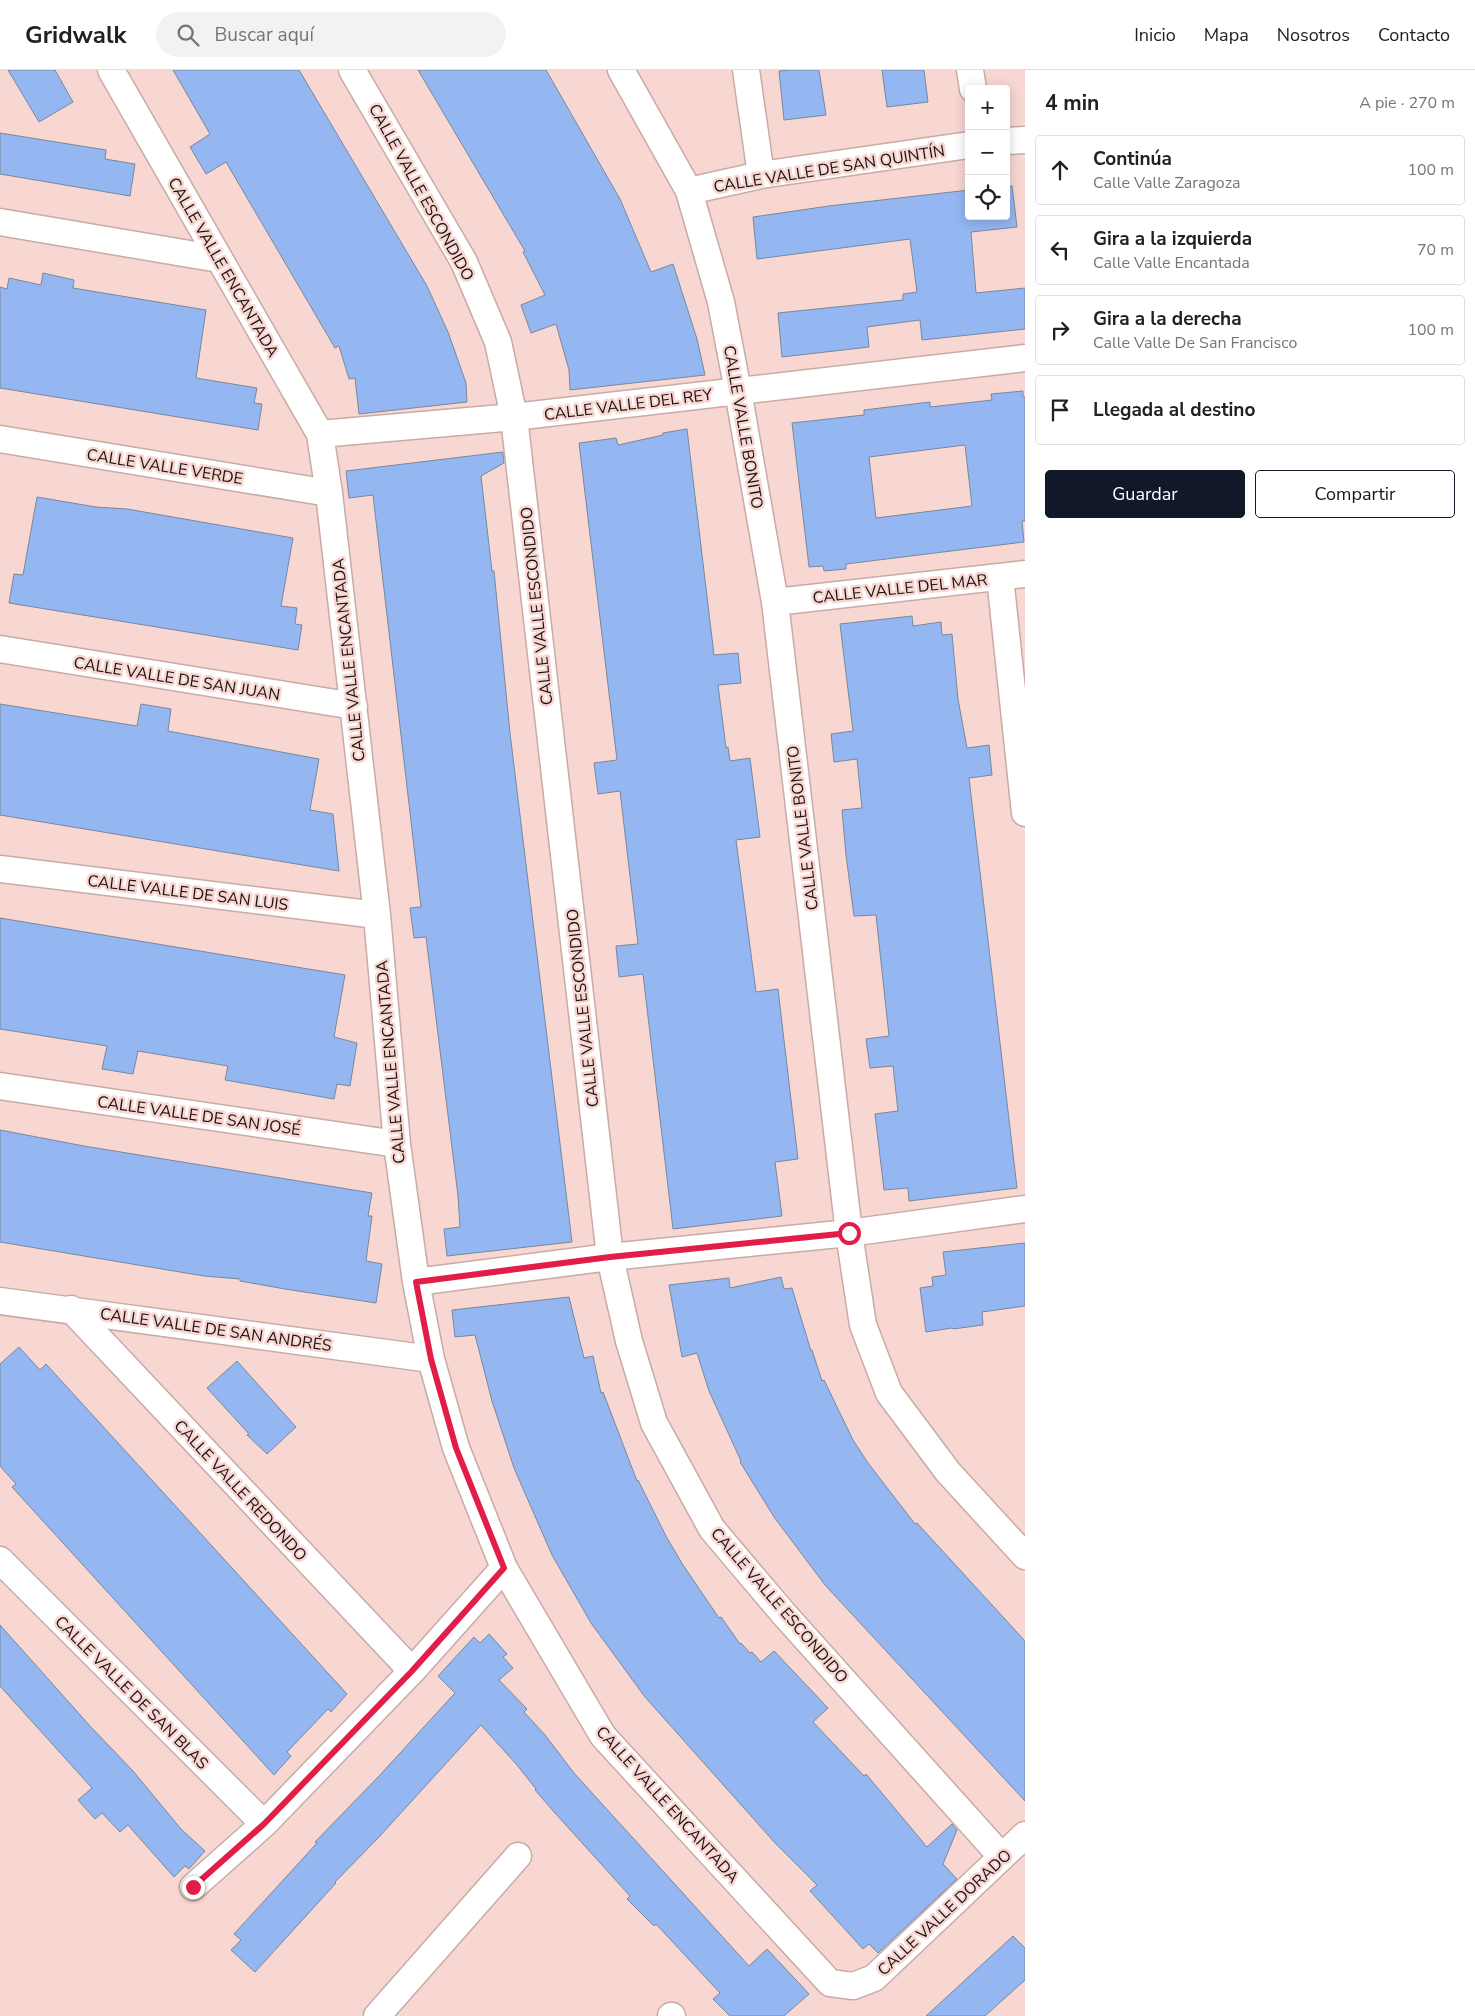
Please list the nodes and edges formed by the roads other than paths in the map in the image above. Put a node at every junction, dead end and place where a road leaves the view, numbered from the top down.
1 (111, 70) edge
2 (352, 70) edge
3 (621, 70) edge
4 (746, 70) edge
5 (970, 70) edge
6 (972, 85) edge
7 (1025, 140) edge
8 (1010, 141) edge
9 (965, 146) edge
10 (761, 175) junction
11 (689, 191) junction
12 (0, 222) edge
13 (218, 259) junction
14 (1025, 358) edge
15 (738, 391) junction
16 (514, 417) junction
17 (320, 434) junction
18 (0, 439) edge
19 (329, 493) junction
20 (1012, 575) edge
21 (775, 602) junction
22 (0, 649) edge
23 (354, 706) junction
24 (1025, 813) edge
25 (0, 869) edge
26 (376, 915) junction
27 (0, 1086) edge
28 (397, 1144) junction
29 (1025, 1209) edge
30 (849, 1233) junction
31 (610, 1257) junction
32 (416, 1282) junction
33 (0, 1301) edge
34 (71, 1310) junction
35 (431, 1359) junction
36 (1025, 1556) edge
37 (0, 1560) edge
38 (504, 1568) junction
39 (412, 1671) junction
40 (264, 1824) junction
41 (1025, 1835) edge
42 (518, 1856) dead end
43 (1002, 1857) junction
44 (193, 1887) dead end
45 (830, 1983) joint
46 (377, 2016) edge

1 - 13 street, CALLE VALLE ENCANTADA
2 - 16 street, CALLE VALLE ESCONDIDO
3 - 11 street, CALLE VALLE BONITO
4 - 10 street
5 - 6 street
7 - 8 street
9 - 10 street, CALLE VALLE DE SAN QUINTÍN
10 - 11 street, CALLE VALLE DE SAN QUINTÍN
11 - 15 street, CALLE VALLE BONITO
12 - 13 street
13 - 17 street, CALLE VALLE ENCANTADA
14 - 15 street, CALLE VALLE DEL REY
15 - 16 street, CALLE VALLE DEL REY
15 - 21 street, CALLE VALLE BONITO
16 - 17 street, CALLE VALLE DEL REY
16 - 31 street, CALLE VALLE ESCONDIDO
17 - 19 street, CALLE VALLE ENCANTADA
18 - 19 street, CALLE VALLE VERDE
19 - 23 street, CALLE VALLE ENCANTADA
20 - 21 street, CALLE VALLE DEL MAR
20 - 24 street
21 - 30 street, CALLE VALLE BONITO
22 - 23 street, CALLE VALLE DE SAN JUAN
23 - 26 street, CALLE VALLE ENCANTADA
25 - 26 street, CALLE VALLE DE SAN LUIS
26 - 28 street, CALLE VALLE ENCANTADA
27 - 28 street, CALLE VALLE DE SAN JOSÉ
28 - 32 street, CALLE VALLE ENCANTADA
29 - 30 street
30 - 31 street
30 - 36 street, CALLE VALLE BONITO
31 - 32 street
31 - 43 street, CALLE VALLE ESCONDIDO
32 - 35 street, CALLE VALLE ENCANTADA
33 - 34 street, CALLE VALLE DE SAN ANDRÉS
34 - 35 street, CALLE VALLE DE SAN ANDRÉS
34 - 39 street, CALLE VALLE REDONDO
35 - 38 street, CALLE VALLE ENCANTADA
37 - 40 street, CALLE VALLE DE SAN BLAS
38 - 39 street
38 - 45 street, CALLE VALLE ENCANTADA
39 - 40 street
40 - 44 street
41 - 43 street, CALLE VALLE DORADO
42 - 46 street
43 - 45 street, CALLE VALLE DORADO

